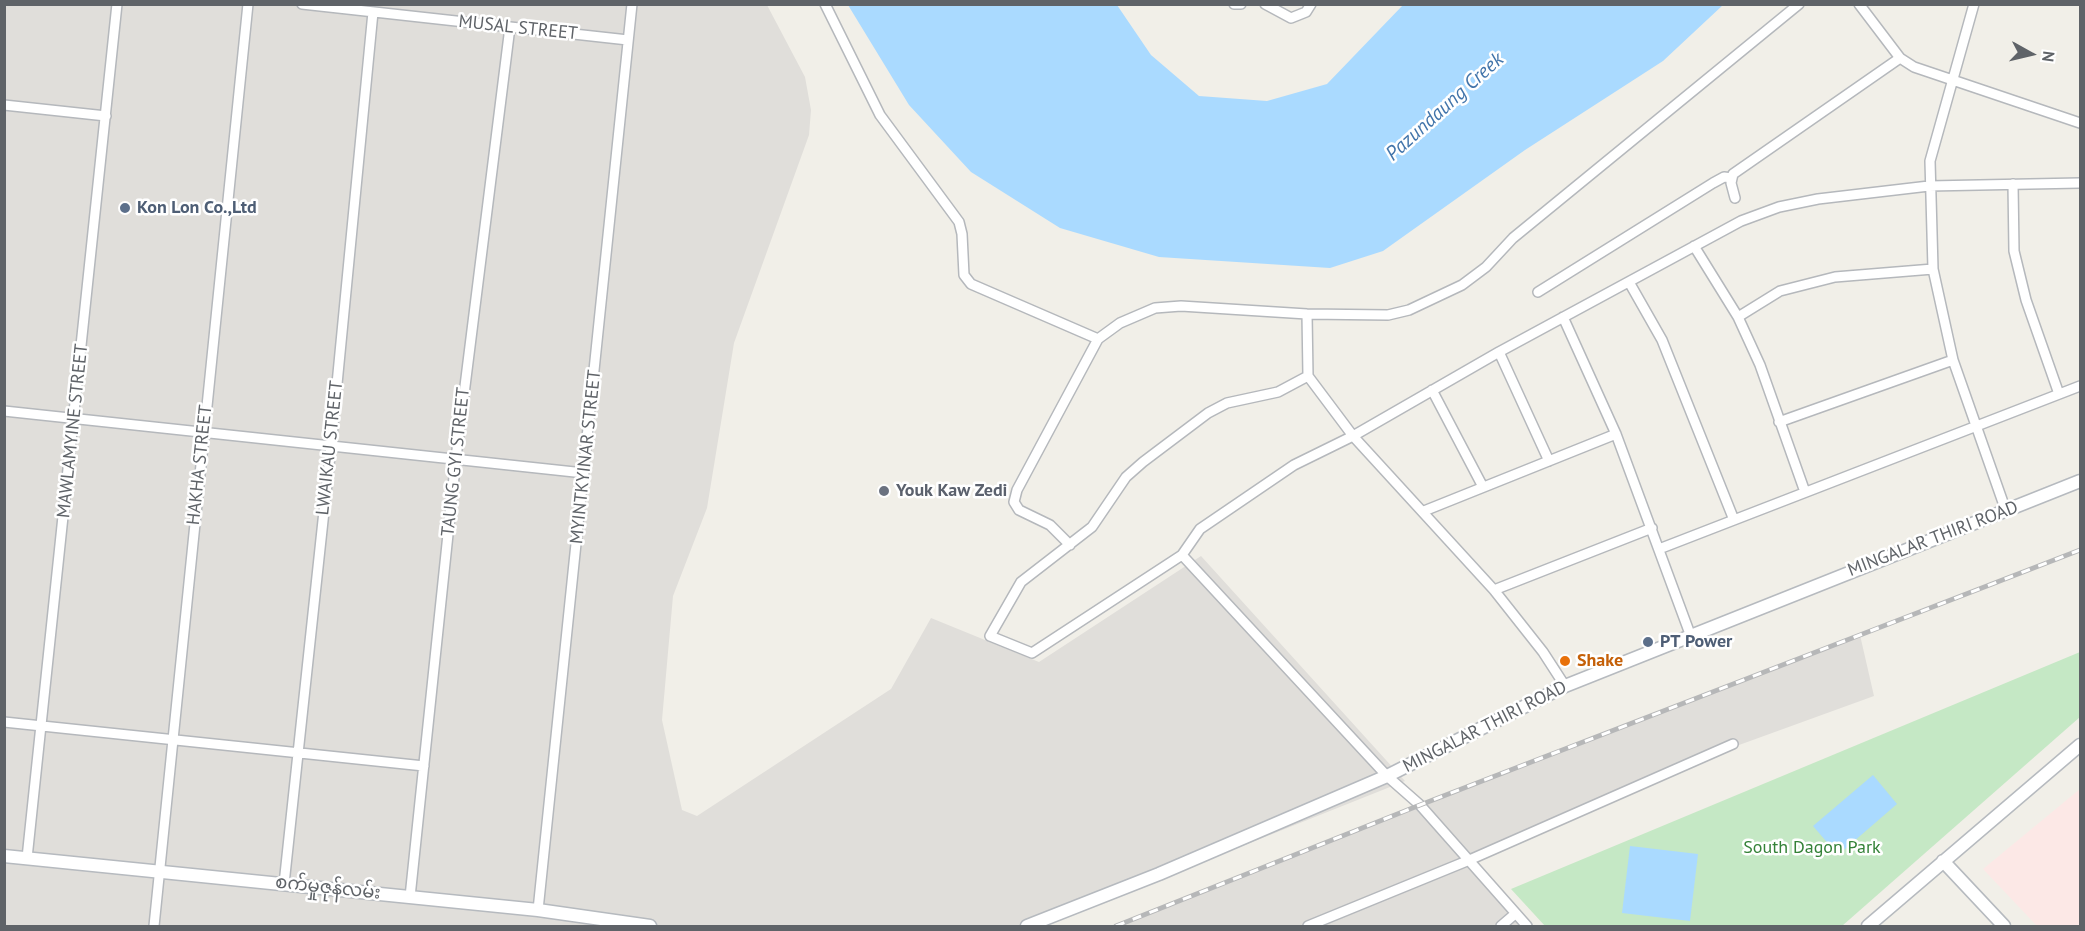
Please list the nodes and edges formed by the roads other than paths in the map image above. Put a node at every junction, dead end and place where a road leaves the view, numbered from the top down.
1 (117, 4) edge
2 (248, 4) edge
3 (302, 4) edge
4 (632, 4) edge
5 (825, 4) edge
6 (1234, 4) edge
7 (1241, 4) edge
8 (1265, 4) edge
9 (1311, 4) edge
10 (1799, 4) edge
11 (1859, 4) edge
12 (1974, 4) edge
13 (373, 12) junction
14 (510, 27) junction
15 (628, 40) junction
16 (1900, 58) junction
17 (1953, 81) junction
18 (4, 105) edge
19 (106, 116) junction
20 (2080, 123) edge
21 (1732, 178) junction
22 (2080, 183) edge
23 (2013, 184) junction
24 (1929, 186) junction
25 (1735, 198) dead end
26 (1694, 246) junction
27 (1933, 269) junction
28 (1629, 282) junction
29 (1538, 292) dead end
30 (1307, 314) junction
31 (1563, 317) junction
32 (1738, 317) junction
33 (1098, 339) junction
34 (1499, 352) junction
35 (1953, 360) junction
36 (1308, 376) junction
37 (2080, 386) edge
38 (1432, 390) junction
39 (2059, 394) junction
40 (4, 411) edge
41 (74, 418) junction
42 (1779, 422) junction
43 (1977, 426) junction
44 (204, 432) junction
45 (1616, 434) junction
46 (1353, 436) junction
47 (331, 446) junction
48 (456, 458) junction
49 (1549, 461) junction
50 (584, 473) junction
51 (2080, 481) edge
52 (1484, 487) junction
53 (1805, 492) junction
54 (2006, 511) junction
55 (1424, 512) junction
56 (1734, 520) junction
57 (1652, 528) junction
58 (1070, 545) junction
59 (1659, 549) junction
60 (1182, 555) junction
61 (1494, 590) junction
62 (1690, 634) junction
63 (1565, 686) junction
64 (4, 722) edge
65 (42, 726) junction
66 (173, 740) junction
67 (1733, 744) dead end
68 (2080, 745) edge
69 (297, 753) junction
70 (424, 766) junction
71 (1387, 776) junction
72 (4, 856) edge
73 (27, 858) junction
74 (1467, 861) junction
75 (1943, 861) junction
76 (161, 871) junction
77 (284, 884) junction
78 (410, 897) junction
79 (538, 910) junction
80 (1515, 914) junction
81 (1998, 925) edge
82 (154, 927) edge
83 (650, 927) edge
84 (1027, 927) edge
85 (1308, 927) edge
86 (1501, 927) edge
87 (1527, 927) edge
88 (1868, 927) edge

1 - 19 street, MAWLAMYINE STREET
2 - 44 street, HAKHA STREET
3 - 13 street, MUSAL STREET
4 - 15 street, MYINTKYINAR STREET
5 - 33 street
6 - 7 street
8 - 9 street
10 - 30 street
11 - 16 street
12 - 17 street
13 - 14 street, MUSAL STREET
13 - 47 street, LWAIKAU STREET
14 - 15 street, MUSAL STREET
14 - 48 street, TAUNG GYI STREET
15 - 50 street, MYINTKYINAR STREET
16 - 17 street
16 - 21 street
17 - 20 street
17 - 24 street
18 - 19 street
19 - 41 street, MAWLAMYINE STREET
21 - 25 street
21 - 29 street
22 - 23 street
23 - 24 street
23 - 39 street
24 - 26 street
24 - 27 street
26 - 28 street
26 - 32 street
27 - 32 street
27 - 35 street
28 - 31 street
28 - 56 street
30 - 33 street
30 - 36 street
31 - 34 street
31 - 45 street
32 - 42 street
33 - 58 street
34 - 38 street
34 - 49 street
35 - 42 street
35 - 43 street
36 - 46 street
36 - 58 street
37 - 39 street
38 - 46 street
38 - 52 street
39 - 43 street
40 - 41 street
41 - 44 street
41 - 65 street, MAWLAMYINE STREET
42 - 53 street
43 - 53 street
43 - 54 street
44 - 47 street
44 - 66 street, HAKHA STREET
45 - 49 street
45 - 57 street
46 - 55 street
46 - 60 street
47 - 48 street
47 - 69 street, LWAIKAU STREET
48 - 50 street
48 - 70 street, TAUNG GYI STREET
49 - 52 street
50 - 79 street, MYINTKYINAR STREET
51 - 54 street, MINGALAR THIRI ROAD
52 - 55 street
53 - 56 street
54 - 62 street, MINGALAR THIRI ROAD
55 - 61 street
56 - 59 street
57 - 59 street
57 - 61 street
58 - 60 street
59 - 62 street
60 - 71 street
61 - 63 street
62 - 63 street, MINGALAR THIRI ROAD
63 - 71 street, MINGALAR THIRI ROAD
64 - 65 street
65 - 66 street
65 - 73 street, MAWLAMYINE STREET
66 - 69 street
66 - 76 street, HAKHA STREET
67 - 74 street
68 - 75 street
69 - 70 street
69 - 77 street, LWAIKAU STREET
70 - 78 street, TAUNG GYI STREET
71 - 74 street
71 - 84 street, MINGALAR THIRI ROAD
72 - 73 street, စက်မှုဇုန်လမ်း
73 - 76 street, စက်မှုဇုန်လမ်း
74 - 80 street
74 - 85 street
75 - 81 street
75 - 88 street
76 - 77 street, စက်မှုဇုန်လမ်း
76 - 82 street, HAKHA STREET
77 - 78 street, စက်မှုဇုန်လမ်း
78 - 79 street, စက်မှုဇုန်လမ်း
79 - 83 street, စက်မှုဇုန်လမ်း
80 - 86 street
80 - 87 street

